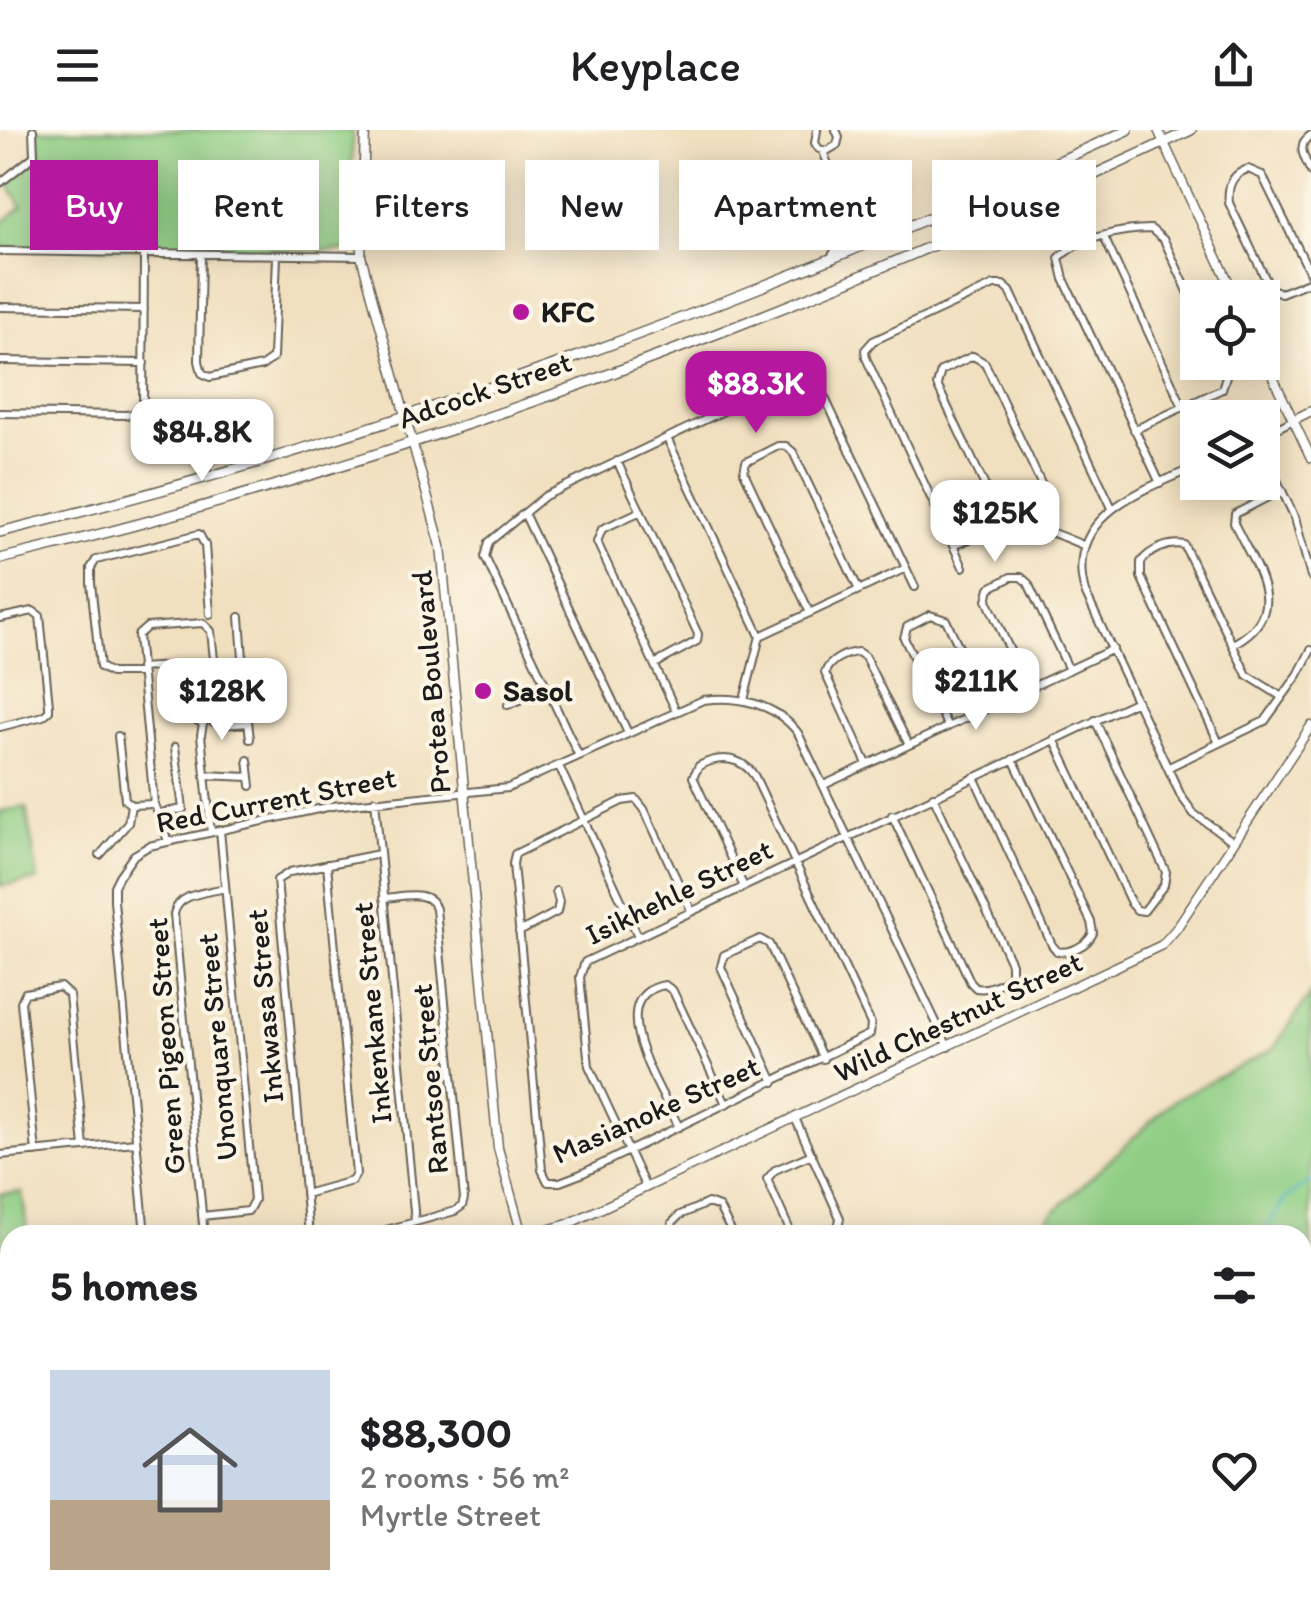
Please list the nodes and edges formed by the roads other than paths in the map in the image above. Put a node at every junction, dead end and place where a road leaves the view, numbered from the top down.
1 (33, 130) edge
2 (365, 130) edge
3 (817, 130) edge
4 (836, 130) edge
5 (1128, 130) edge
6 (1158, 130) edge
7 (1191, 130) edge
8 (1311, 135) edge
9 (1164, 143) junction
10 (835, 148) junction
11 (823, 151) junction
12 (827, 160) edge
13 (833, 160) edge
14 (1311, 172) edge
15 (0, 184) edge
16 (912, 226) edge
17 (1104, 237) junction
18 (835, 250) edge
19 (857, 250) edge
20 (0, 251) edge
21 (144, 254) junction
22 (202, 254) junction
23 (277, 255) junction
24 (361, 256) junction
25 (828, 262) junction
26 (1311, 278) edge
27 (1183, 280) edge
28 (1228, 280) edge
29 (0, 307) edge
30 (144, 309) junction
31 (0, 361) edge
32 (144, 362) junction
33 (1225, 380) edge
34 (1274, 380) edge
35 (1180, 400) edge
36 (1197, 400) edge
37 (1180, 407) edge
38 (0, 412) edge
39 (1311, 412) edge
40 (406, 416) junction
41 (1293, 420) junction
42 (1280, 427) edge
43 (1134, 430) junction
44 (669, 437) junction
45 (413, 442) junction
46 (1311, 458) edge
47 (617, 461) junction
48 (1180, 474) edge
49 (1160, 483) junction
50 (1280, 486) edge
51 (1282, 490) junction
52 (1112, 508) junction
53 (641, 511) junction
54 (524, 513) junction
55 (1002, 524) junction
56 (1042, 528) junction
57 (0, 532) edge
58 (953, 546) junction
59 (1085, 546) junction
60 (0, 558) edge
61 (963, 567) dead end
62 (906, 568) junction
63 (1311, 577) edge
64 (915, 587) dead end
65 (860, 590) junction
66 (810, 613) junction
67 (210, 614) dead end
68 (0, 618) edge
69 (240, 618) dead end
70 (760, 636) junction
71 (1232, 644) junction
72 (1113, 649) junction
73 (1311, 650) edge
74 (655, 664) junction
75 (1069, 670) junction
76 (140, 671) junction
77 (216, 678) junction
78 (189, 684) dead end
79 (547, 688) junction
80 (1028, 688) junction
81 (1282, 697) junction
82 (744, 700) junction
83 (1137, 701) junction
84 (246, 702) dead end
85 (508, 705) dead end
86 (988, 707) junction
87 (676, 711) junction
88 (183, 712) dead end
89 (1096, 720) junction
90 (205, 721) junction
91 (248, 723) junction
92 (0, 726) edge
93 (1311, 726) edge
94 (948, 727) junction
95 (628, 733) junction
96 (118, 736) dead end
97 (1054, 739) junction
98 (250, 740) dead end
99 (1220, 743) junction
100 (908, 745) junction
101 (175, 747) dead end
102 (579, 756) junction
103 (1013, 759) junction
104 (248, 760) dead end
105 (867, 764) junction
106 (559, 766) junction
107 (1169, 767) junction
108 (206, 776) junction
109 (974, 777) junction
110 (824, 786) junction
111 (464, 792) junction
112 (933, 796) junction
113 (375, 800) junction
114 (154, 804) junction
115 (131, 805) junction
116 (160, 814) junction
117 (892, 815) junction
118 (584, 820) junction
119 (220, 830) junction
120 (211, 832) junction
121 (847, 836) junction
122 (168, 841) junction
123 (1234, 842) junction
124 (380, 854) junction
125 (100, 855) dead end
126 (794, 862) junction
127 (327, 864) junction
128 (743, 885) junction
129 (225, 888) junction
130 (556, 891) dead end
131 (384, 898) junction
132 (691, 910) junction
133 (519, 932) junction
134 (637, 934) junction
135 (948, 1047) junction
136 (824, 1059) junction
137 (774, 1082) junction
138 (726, 1104) junction
139 (795, 1118) junction
140 (680, 1127) junction
141 (136, 1142) junction
142 (84, 1147) junction
143 (628, 1150) junction
144 (36, 1152) junction
145 (812, 1154) junction
146 (0, 1155) edge
147 (646, 1188) junction
148 (306, 1194) junction
149 (202, 1216) junction
150 (415, 1222) junction
151 (145, 1225) edge
152 (203, 1225) edge
153 (308, 1225) edge
154 (404, 1225) edge
155 (519, 1225) edge
156 (565, 1225) edge
157 (672, 1225) edge
158 (728, 1225) edge
159 (787, 1225) edge
160 (839, 1225) edge

1 - 15 street
2 - 24 street, Protea Boulevard
3 - 11 street
4 - 10 street
5 - 16 main road, Adcock Street
6 - 9 street
7 - 9 main road, Adcock Street
8 - 14 street
9 - 28 street
9 - 45 main road, Adcock Street
10 - 11 street
10 - 13 street
11 - 12 street
17 - 27 street
17 - 35 street
17 - 43 street
18 - 25 street
19 - 25 main road, Adcock Street
20 - 21 street
21 - 22 street
21 - 30 street
22 - 23 street
22 - 23 street
23 - 24 street
24 - 40 street, Protea Boulevard
25 - 40 main road, Adcock Street
26 - 26 street
29 - 30 street
30 - 32 street
31 - 32 street
32 - 38 street
33 - 36 street
34 - 41 street
37 - 43 street
39 - 41 street
40 - 45 street, Protea Boulevard
40 - 57 main road, Adcock Street
41 - 42 street
41 - 46 street
43 - 49 street
44 - 47 street
44 - 62 street
44 - 70 street
45 - 60 main road, Adcock Street
45 - 111 street, Protea Boulevard
47 - 53 street
47 - 54 street
48 - 49 street
49 - 52 street
50 - 51 street
51 - 63 street
51 - 71 street
52 - 58 street
52 - 59 street
53 - 74 street
53 - 74 street
54 - 79 street
54 - 95 street
55 - 56 street
55 - 56 street
55 - 58 street
56 - 59 street
58 - 61 street
59 - 72 street
62 - 64 street
62 - 65 street
65 - 66 street
65 - 66 street
66 - 70 street
67 - 76 street
68 - 92 street
69 - 77 street
70 - 82 street
71 - 81 street
71 - 99 street
72 - 75 street
72 - 83 street
73 - 81 street
74 - 87 street
75 - 80 street
75 - 80 street
76 - 77 street
76 - 78 street
76 - 114 street
77 - 90 street
79 - 85 street
79 - 102 street
80 - 86 street
81 - 99 street
82 - 87 street, Red Current Street
82 - 110 street
83 - 89 street, Isikhehle Street
83 - 107 street
84 - 91 street
86 - 94 street
86 - 94 street
87 - 95 street, Red Current Street
88 - 90 street
89 - 97 street, Isikhehle Street
89 - 97 street
90 - 91 street
90 - 108 street
91 - 98 street
93 - 123 street, Wild Chestnut Street
94 - 100 street
95 - 102 street, Red Current Street
96 - 115 street
97 - 103 street, Isikhehle Street
99 - 107 street
100 - 105 street
100 - 105 street
101 - 116 street
102 - 106 street, Red Current Street
103 - 109 street, Isikhehle Street
103 - 109 street
104 - 108 street
105 - 110 street
106 - 111 street, Red Current Street
106 - 118 street
107 - 123 street
108 - 120 street
109 - 112 street, Isikhehle Street
110 - 121 street
111 - 113 street, Red Current Street
111 - 155 street, Protea Boulevard
112 - 117 street, Isikhehle Street
112 - 117 street
113 - 119 street, Red Current Street
113 - 124 street, Inkenkane Street
114 - 115 street
114 - 116 street
115 - 125 street
116 - 122 street
117 - 121 street, Isikhehle Street
118 - 132 street
118 - 133 street, Masianoke Street
118 - 134 street
119 - 120 street, Red Current Street
119 - 129 street, Unonquare Street
120 - 122 street, Red Current Street
121 - 126 street, Isikhehle Street
121 - 135 street
122 - 141 street, Red Current Street
123 - 135 street, Wild Chestnut Street
124 - 127 street, Inkwasa Street
124 - 131 street, Inkenkane Street
126 - 128 street, Isikhehle Street
126 - 128 street
126 - 136 street, Masianoke Street
127 - 148 street
127 - 148 street, Inkwasa Street
128 - 132 street, Isikhehle Street
129 - 149 street, Green Pigeon Street
129 - 149 street, Unonquare Street
130 - 133 street
131 - 150 street, Inkenkane Street
131 - 150 street, Rantsoe Street
132 - 134 street, Isikhehle Street
133 - 143 street, Masianoke Street
134 - 143 street, Isikhehle Street
135 - 139 street, Wild Chestnut Street
136 - 137 street, Masianoke Street
136 - 137 street
137 - 138 street, Masianoke Street
138 - 140 street, Masianoke Street
138 - 140 street
139 - 145 street
139 - 147 street, Wild Chestnut Street
140 - 143 street, Masianoke Street
141 - 142 street
141 - 151 street, Red Current Street
142 - 144 street
142 - 144 street
143 - 147 street, Isikhehle Street
144 - 146 street
145 - 159 street
145 - 160 street
147 - 156 street, Wild Chestnut Street
148 - 153 street, Inkwasa Street
149 - 152 street, Green Pigeon Street
150 - 154 street, Rantsoe Street
157 - 158 street

